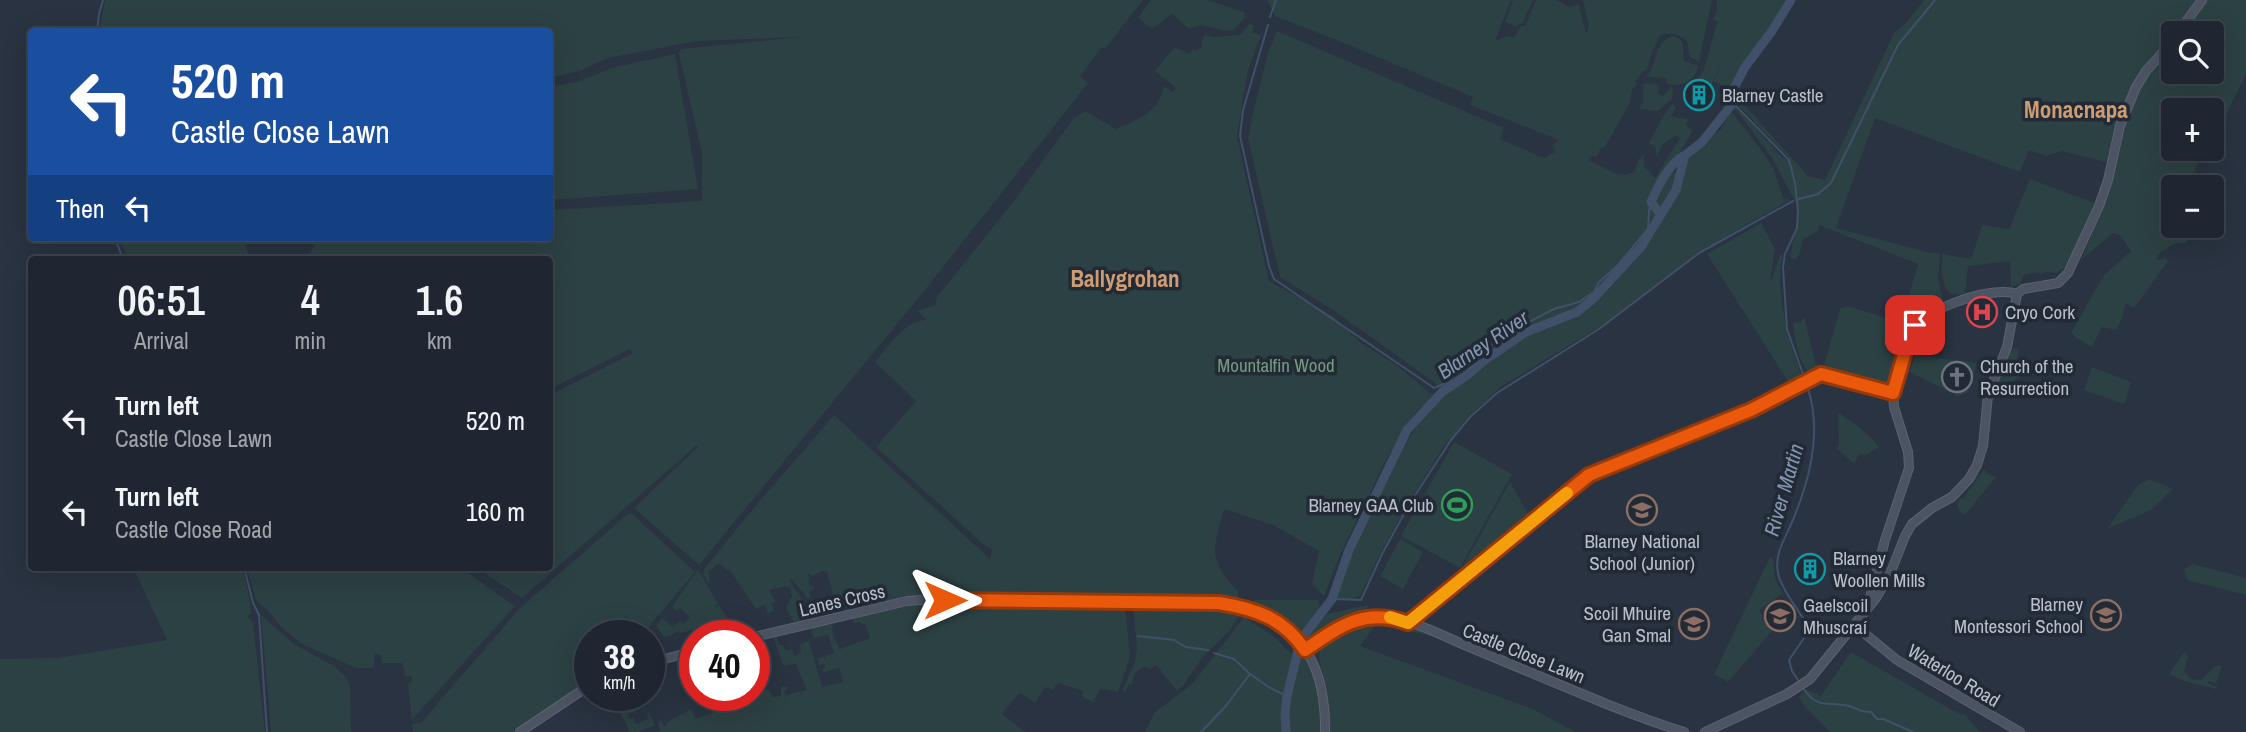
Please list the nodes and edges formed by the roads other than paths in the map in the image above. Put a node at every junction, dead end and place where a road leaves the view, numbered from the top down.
1 (2202, 0) edge
2 (2187, 21) edge
3 (2161, 54) edge
4 (2017, 294) junction
5 (1893, 397) junction
6 (1880, 558) junction
7 (1877, 570) junction
8 (1888, 578) junction
9 (1867, 609) junction
10 (1859, 619) junction
11 (1408, 623) junction
12 (1852, 628) junction
13 (770, 633) edge
14 (1863, 636) junction
15 (1844, 637) junction
16 (1873, 642) junction
17 (1314, 644) junction
18 (1304, 648) junction
19 (1310, 659) junction
20 (574, 696) edge
21 (1672, 730) edge
22 (520, 732) edge
23 (1325, 732) edge
24 (1684, 732) edge
25 (1705, 732) edge
26 (2020, 732) edge

1 - 2 street
3 - 4 street
4 - 5 street
4 - 8 street
5 - 6 street
5 - 11 street
6 - 7 street
6 - 8 street
7 - 8 street
7 - 9 street
8 - 9 street
9 - 10 street
10 - 12 street
10 - 16 street, Waterloo Road
11 - 17 street, Castle Close Lawn
11 - 21 street, Castle Close Lawn
12 - 14 street, Waterloo Road
12 - 15 street
13 - 18 street, Lanes Cross
14 - 15 street
14 - 16 street, Waterloo Road
15 - 25 street
16 - 26 street, Waterloo Road
17 - 18 street, Castle Close Lawn
17 - 19 street
18 - 19 street, Lanes Cross
19 - 23 street, Lanes Cross
20 - 22 street
21 - 24 street, Castle Close Lawn

